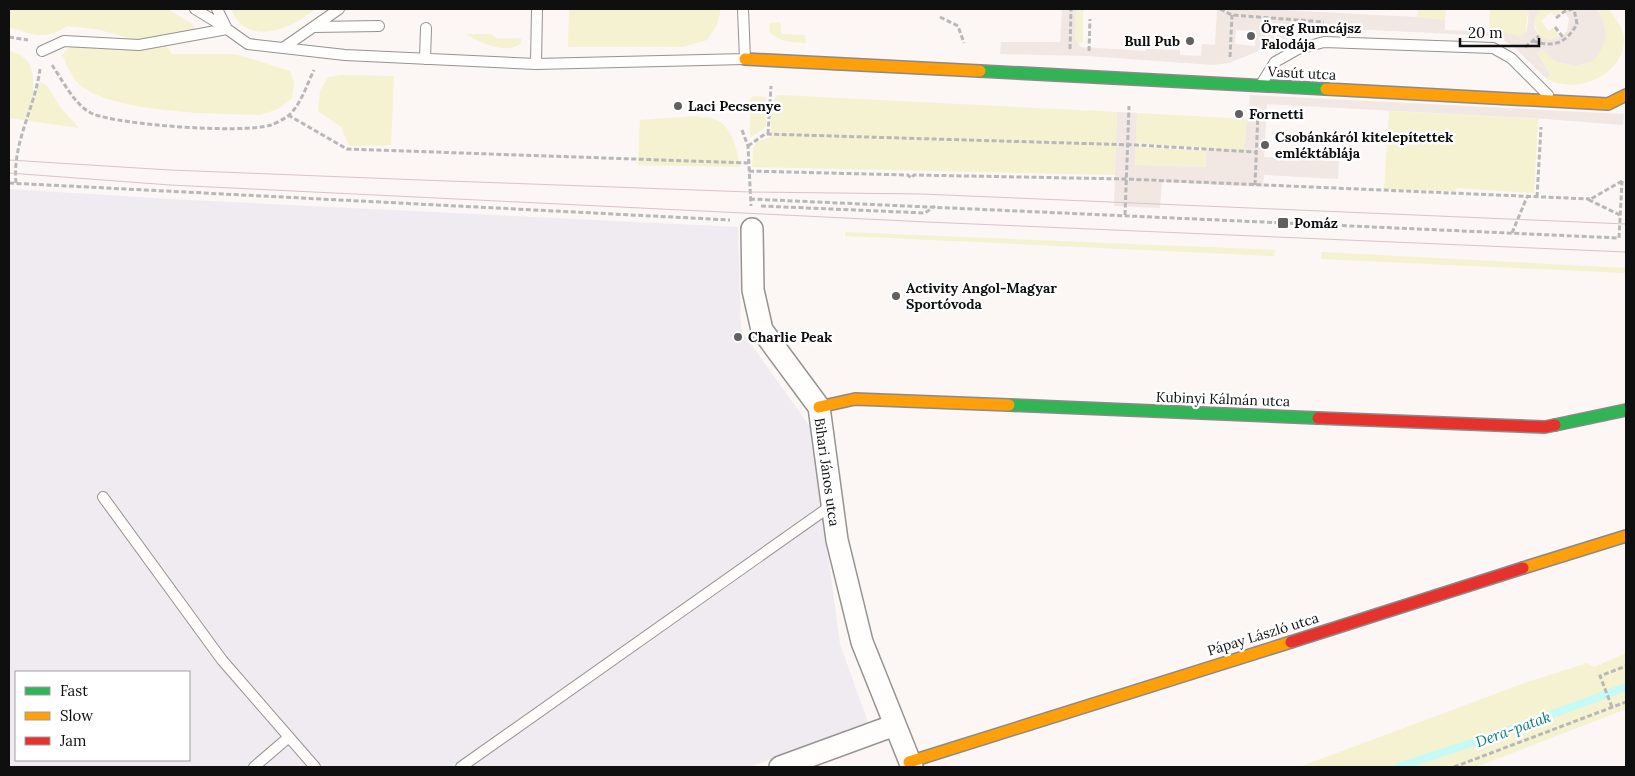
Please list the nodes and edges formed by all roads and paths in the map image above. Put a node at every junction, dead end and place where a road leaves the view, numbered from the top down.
1 (196, 9) edge
2 (217, 9) edge
3 (339, 9) edge
4 (537, 9) edge
5 (743, 9) edge
6 (1071, 9) edge
7 (1574, 9) edge
8 (1232, 15) dead end
9 (940, 17) dead end
10 (1556, 18) dead end
11 (1090, 19) dead end
12 (379, 26) dead end
13 (313, 27) junction
14 (1555, 27) dead end
15 (426, 28) dead end
16 (227, 29) junction
17 (1539, 36) dead end
18 (1565, 40) junction
19 (972, 43) dead end
20 (283, 48) junction
21 (1060, 49) dead end
22 (1070, 50) junction
23 (42, 51) junction
24 (1077, 51) dead end
25 (322, 52) junction
26 (1084, 52) dead end
27 (1089, 52) junction
28 (1099, 53) dead end
29 (425, 58) junction
30 (745, 59) junction
31 (1230, 59) dead end
32 (536, 64) junction
33 (772, 80) dead end
34 (1260, 86) junction
35 (1626, 95) edge
36 (1552, 99) junction
37 (1130, 104) dead end
38 (288, 116) junction
39 (1541, 119) dead end
40 (742, 130) dead end
41 (768, 134) junction
42 (1127, 145) junction
43 (748, 146) junction
44 (1255, 152) junction
45 (748, 163) junction
46 (749, 171) junction
47 (1126, 179) junction
48 (9, 183) edge
49 (16, 183) junction
50 (1255, 185) junction
51 (1527, 197) junction
52 (1537, 197) junction
53 (750, 198) junction
54 (1590, 199) junction
55 (751, 206) junction
56 (935, 206) junction
57 (1124, 215) junction
58 (1620, 216) junction
59 (752, 225) junction
60 (1512, 233) junction
61 (819, 408) junction
62 (1626, 410) edge
63 (103, 497) dead end
64 (832, 505) junction
65 (1626, 536) edge
66 (1626, 666) edge
67 (1626, 702) edge
68 (1612, 707) junction
69 (894, 725) junction
70 (289, 737) junction
71 (910, 764) edge
72 (254, 767) edge
73 (316, 767) edge
74 (461, 767) edge
75 (780, 767) edge
76 (1454, 767) edge

1 - 16 lane
2 - 16 lane
3 - 13 lane
4 - 32 lane
5 - 30 lane
6 - 22 path
7 - 10 path
7 - 18 path
8 - 31 path
9 - 19 path
11 - 27 path
12 - 13 lane
13 - 20 lane
14 - 18 path
15 - 29 lane
16 - 20 lane
16 - 23 lane
17 - 18 path
20 - 25 lane
21 - 22 path
22 - 24 path
23 - 38 path
23 - 49 path
25 - 29 lane
25 - 38 path
26 - 27 path
27 - 28 path
29 - 32 lane
30 - 32 lane
30 - 34 street
33 - 41 path
34 - 36 street, Vasút utca
34 - 36 lane, Vasút utca
34 - 44 path
35 - 36 street, Vasút utca
37 - 42 path
38 - 45 path
39 - 52 path
40 - 43 path
41 - 42 path
41 - 43 path
42 - 44 path
42 - 47 path
43 - 45 path
44 - 50 path
45 - 46 path
46 - 47 path
46 - 53 path
47 - 50 path
47 - 57 path
48 - 49 path
49 - 59 path
50 - 51 path
51 - 52 path
51 - 60 path
52 - 54 path
53 - 55 path
53 - 56 path
54 - 58 path
54 - 58 path
55 - 56 path
55 - 59 path
56 - 57 path
57 - 60 path
58 - 60 path
59 - 61 street, Bihari János utca
61 - 62 street, Kubinyi Kálmán utca
61 - 64 street, Bihari János utca
63 - 70 lane
64 - 69 street, Bihari János utca
64 - 74 lane
65 - 71 street, Pápay László utca
66 - 68 path
67 - 68 path
68 - 76 path
69 - 71 street, Bihari János utca
69 - 75 street
70 - 72 lane
70 - 73 lane

